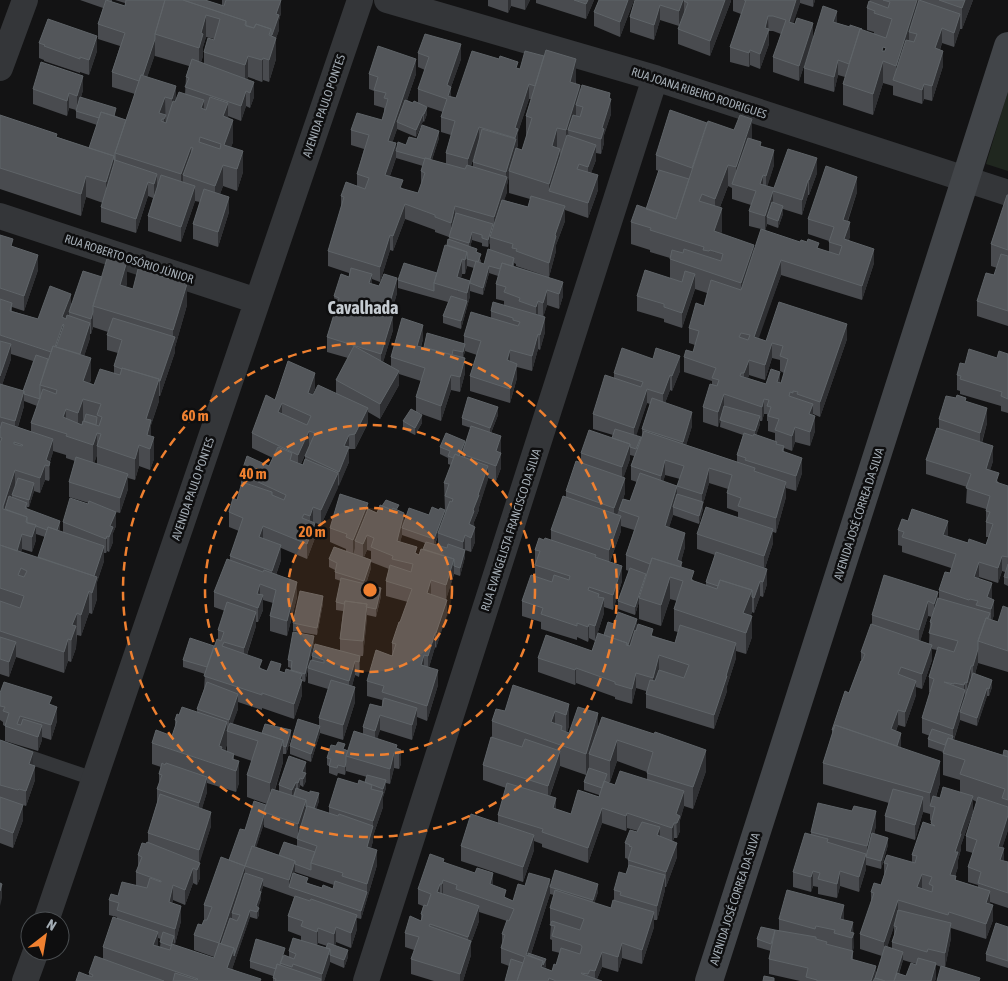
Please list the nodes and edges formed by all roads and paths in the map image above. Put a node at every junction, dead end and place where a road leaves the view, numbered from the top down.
1 (25, 0) edge
2 (360, 0) edge
3 (387, 0) edge
4 (1008, 46) edge
5 (0, 68) edge
6 (655, 78) junction
7 (966, 180) junction
8 (1008, 193) edge
9 (0, 216) edge
10 (257, 301) junction
11 (0, 747) edge
12 (94, 779) junction
13 (49, 911) edge
14 (32, 961) edge
15 (25, 981) edge
16 (366, 981) edge
17 (709, 981) edge

1 - 5 street
2 - 10 street, AVENIDA PAULO PONTES
3 - 6 street, RUA JOANA RIBEIRO RODRIGUES
4 - 7 street, AVENIDA JOSÉ CORREA DA SILVA
6 - 7 street, RUA JOANA RIBEIRO RODRIGUES
6 - 16 street, RUA EVANGELISTA FRANCISCO DA SILVA
7 - 8 street, RUA JOANA RIBEIRO RODRIGUES
7 - 17 street, AVENIDA JOSÉ CORREA DA SILVA
9 - 10 street, RUA ROBERTO OSÓRIO JÚNIOR
10 - 12 street, AVENIDA PAULO PONTES
11 - 12 lane
12 - 13 street, AVENIDA PAULO PONTES
14 - 15 street

